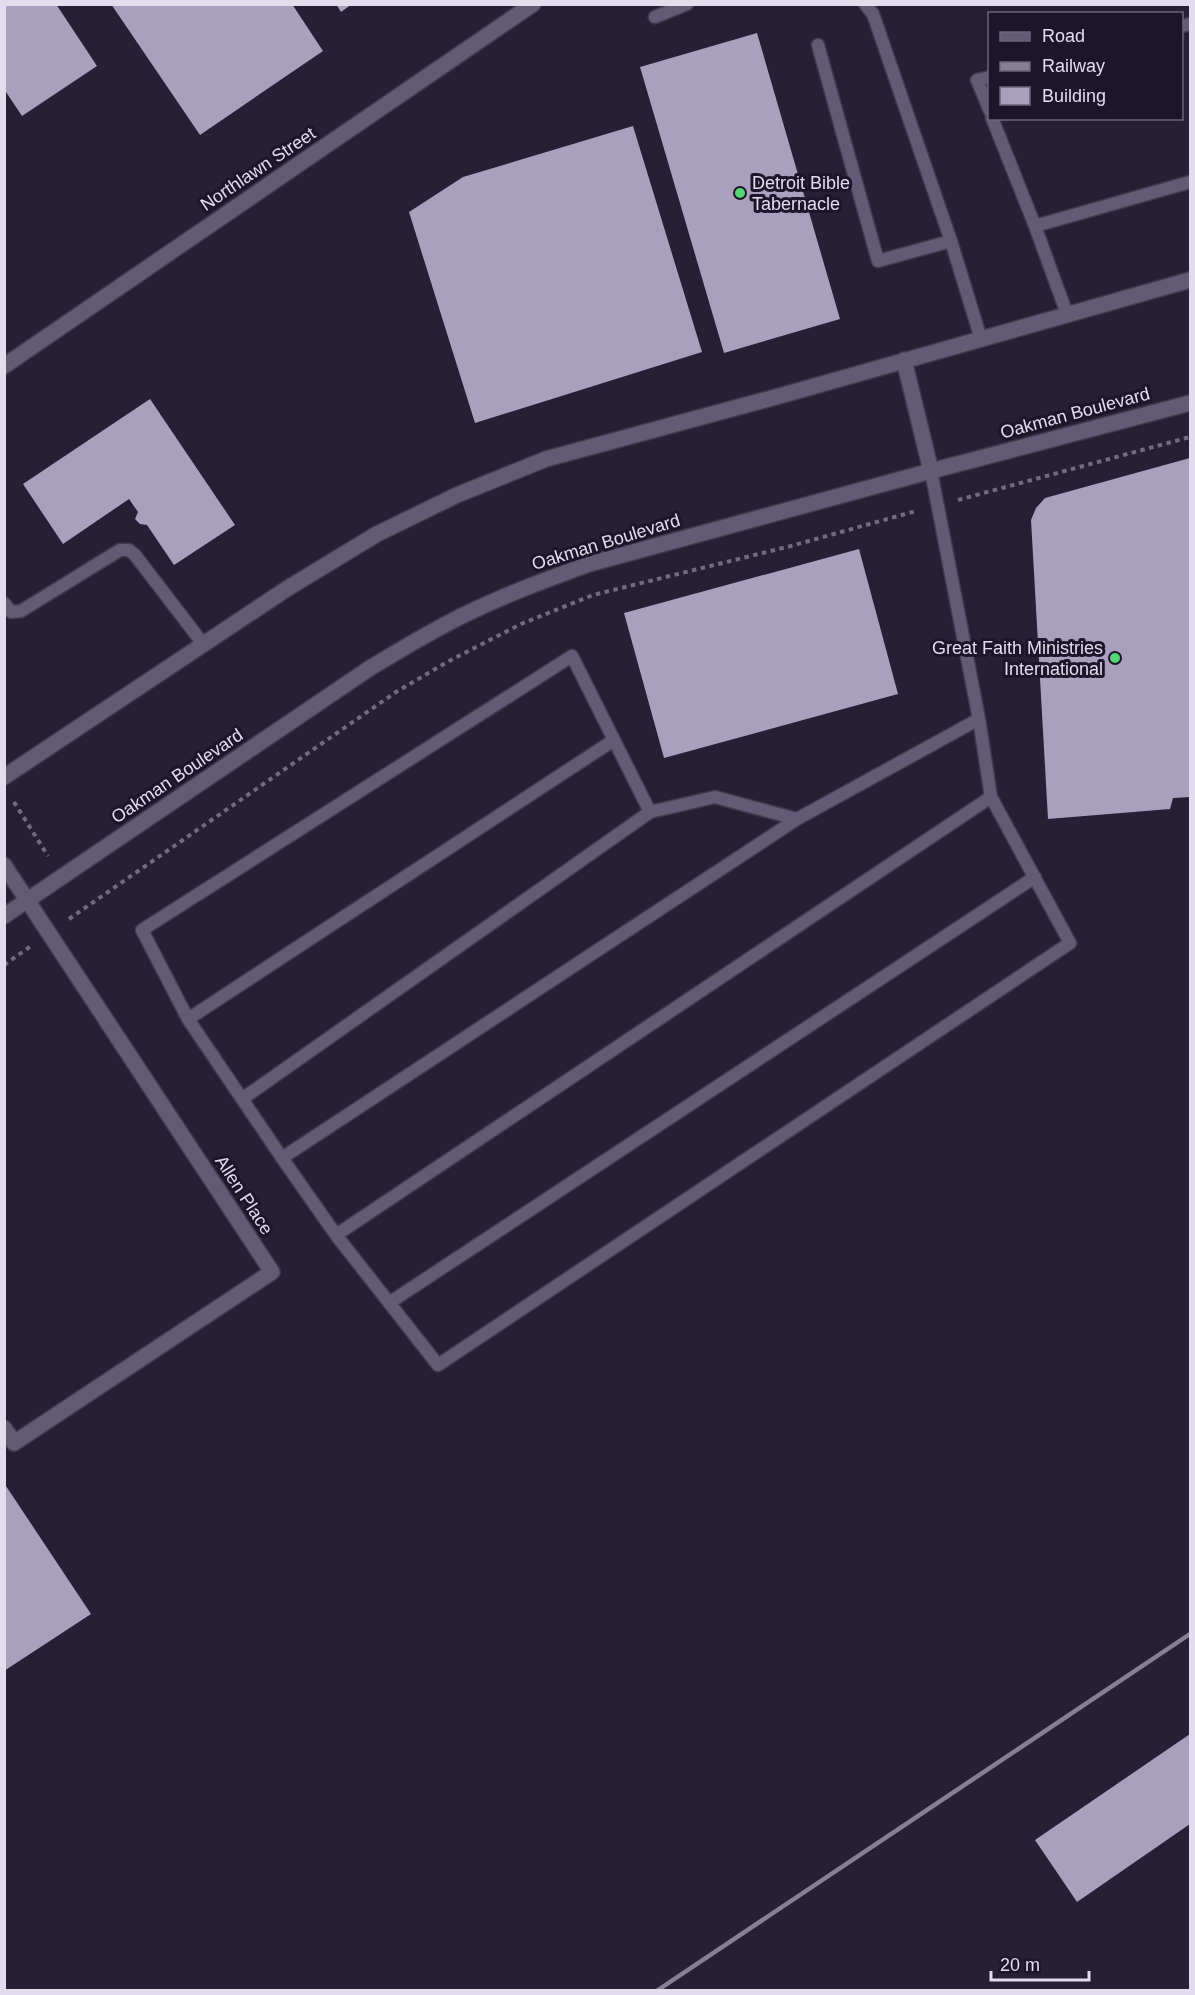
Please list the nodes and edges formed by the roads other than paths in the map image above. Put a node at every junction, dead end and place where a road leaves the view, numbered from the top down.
1 (533, 4) edge
2 (687, 4) edge
3 (865, 4) edge
4 (655, 17) dead end
5 (818, 45) dead end
6 (988, 77) edge
7 (988, 106) edge
8 (993, 120) edge
9 (1191, 182) edge
10 (1035, 226) junction
11 (951, 241) junction
12 (1191, 280) edge
13 (1067, 314) junction
14 (981, 339) junction
15 (904, 360) junction
16 (4, 366) edge
17 (1191, 403) edge
18 (931, 471) junction
19 (4, 603) edge
20 (204, 645) junction
21 (979, 719) junction
22 (614, 740) junction
23 (4, 777) edge
24 (991, 797) junction
25 (650, 812) junction
26 (797, 819) junction
27 (4, 865) edge
28 (1035, 877) junction
29 (28, 900) junction
30 (4, 916) edge
31 (188, 1019) junction
32 (242, 1099) junction
33 (282, 1158) junction
34 (336, 1235) junction
35 (388, 1303) junction
36 (4, 1428) edge

1 - 16 street, Northlawn Street
2 - 4 lane
3 - 11 lane
5 - 11 lane
6 - 7 lane
8 - 10 lane
9 - 10 lane
10 - 13 lane
11 - 14 lane
12 - 13 street
13 - 14 street
14 - 15 street
15 - 18 street
15 - 20 street
17 - 18 street, Oakman Boulevard
18 - 21 lane
18 - 29 street, Oakman Boulevard
19 - 20 lane
20 - 23 street
21 - 24 lane
21 - 26 lane
22 - 25 lane
22 - 31 lane
22 - 31 lane
24 - 28 lane
24 - 34 lane
25 - 26 lane
25 - 32 lane
26 - 33 lane
27 - 29 street, Allen Place
28 - 35 lane
28 - 35 lane
29 - 30 street, Oakman Boulevard
29 - 36 street, Allen Place
31 - 32 lane
32 - 33 lane
33 - 34 lane
34 - 35 lane

